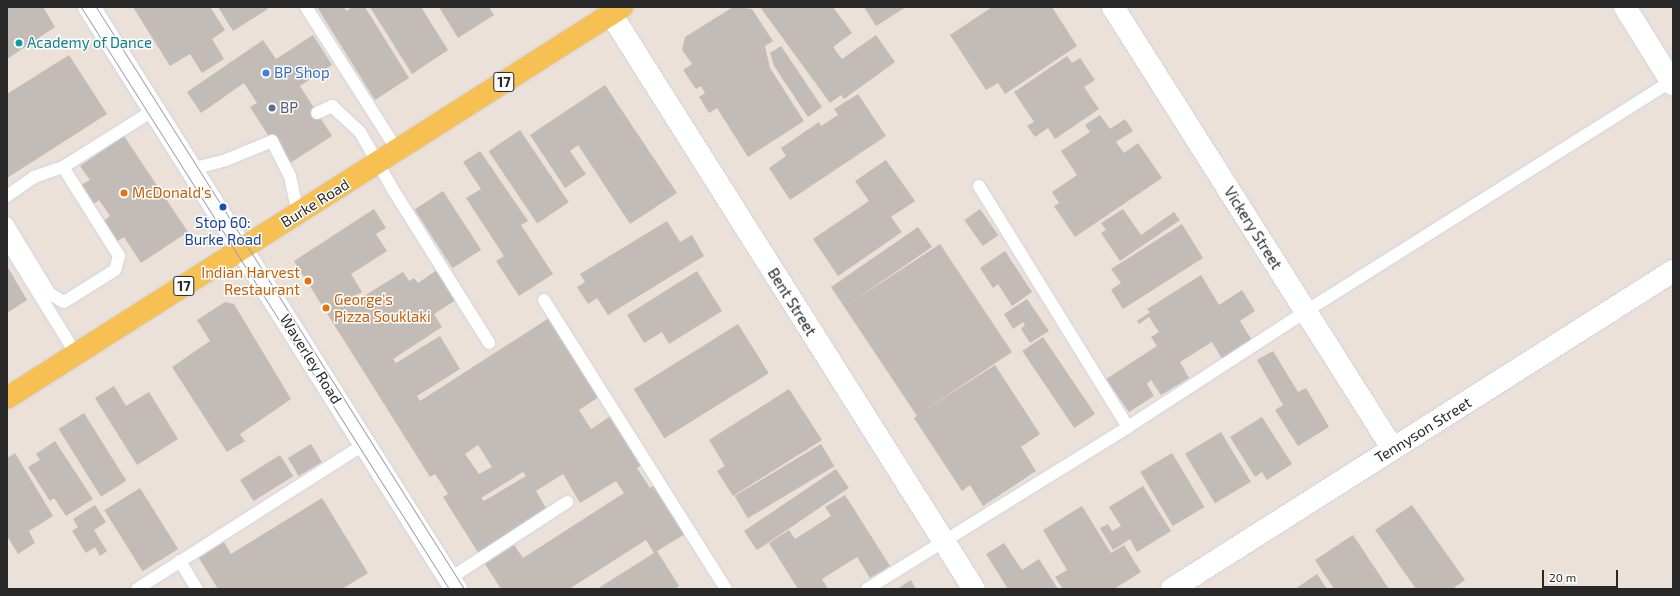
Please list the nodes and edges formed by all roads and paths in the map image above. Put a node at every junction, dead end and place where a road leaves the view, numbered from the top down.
1 (89, 7) edge
2 (306, 7) edge
3 (1113, 7) edge
4 (1625, 7) edge
5 (616, 10) edge
6 (1672, 83) edge
7 (154, 110) junction
8 (317, 113) dead end
9 (397, 150) junction
10 (377, 163) junction
11 (63, 167) junction
12 (191, 169) junction
13 (979, 186) dead end
14 (7, 196) edge
15 (298, 213) junction
16 (7, 223) edge
17 (7, 242) edge
18 (241, 249) junction
19 (1673, 271) edge
20 (544, 300) dead end
21 (1306, 312) junction
22 (489, 343) dead end
23 (76, 354) junction
24 (7, 398) edge
25 (1128, 427) junction
26 (365, 444) junction
27 (1393, 449) junction
28 (567, 502) dead end
29 (943, 540) junction
30 (180, 561) junction
31 (453, 584) edge
32 (137, 589) edge
33 (197, 589) edge
34 (726, 589) edge
35 (866, 589) edge
36 (974, 589) edge
37 (1172, 589) edge

1 - 7 street, Waverley Road
2 - 9 lane
3 - 21 street, Vickery Street
4 - 6 street
5 - 9 main road, Burke Road / 17
5 - 29 street, Bent Street
6 - 21 lane
7 - 11 lane
7 - 12 street, Waverley Road
8 - 10 lane
9 - 10 main road, Burke Road / 17
10 - 15 main road, Burke Road / 17
10 - 22 lane
11 - 14 lane
11 - 16 lane
12 - 15 lane
12 - 18 street, Waverley Road
13 - 25 lane
15 - 18 main road, Burke Road / 17
17 - 23 lane
18 - 23 main road, Burke Road / 17
18 - 26 street, Waverley Road
19 - 27 street, Tennyson Street
20 - 34 lane
21 - 25 lane
21 - 27 street, Vickery Street
23 - 24 main road, Burke Road / 17
25 - 29 lane
26 - 30 lane
26 - 31 street, Waverley Road
27 - 37 street, Tennyson Street
28 - 31 lane
29 - 35 lane
29 - 36 street, Bent Street
30 - 32 lane
30 - 33 lane

